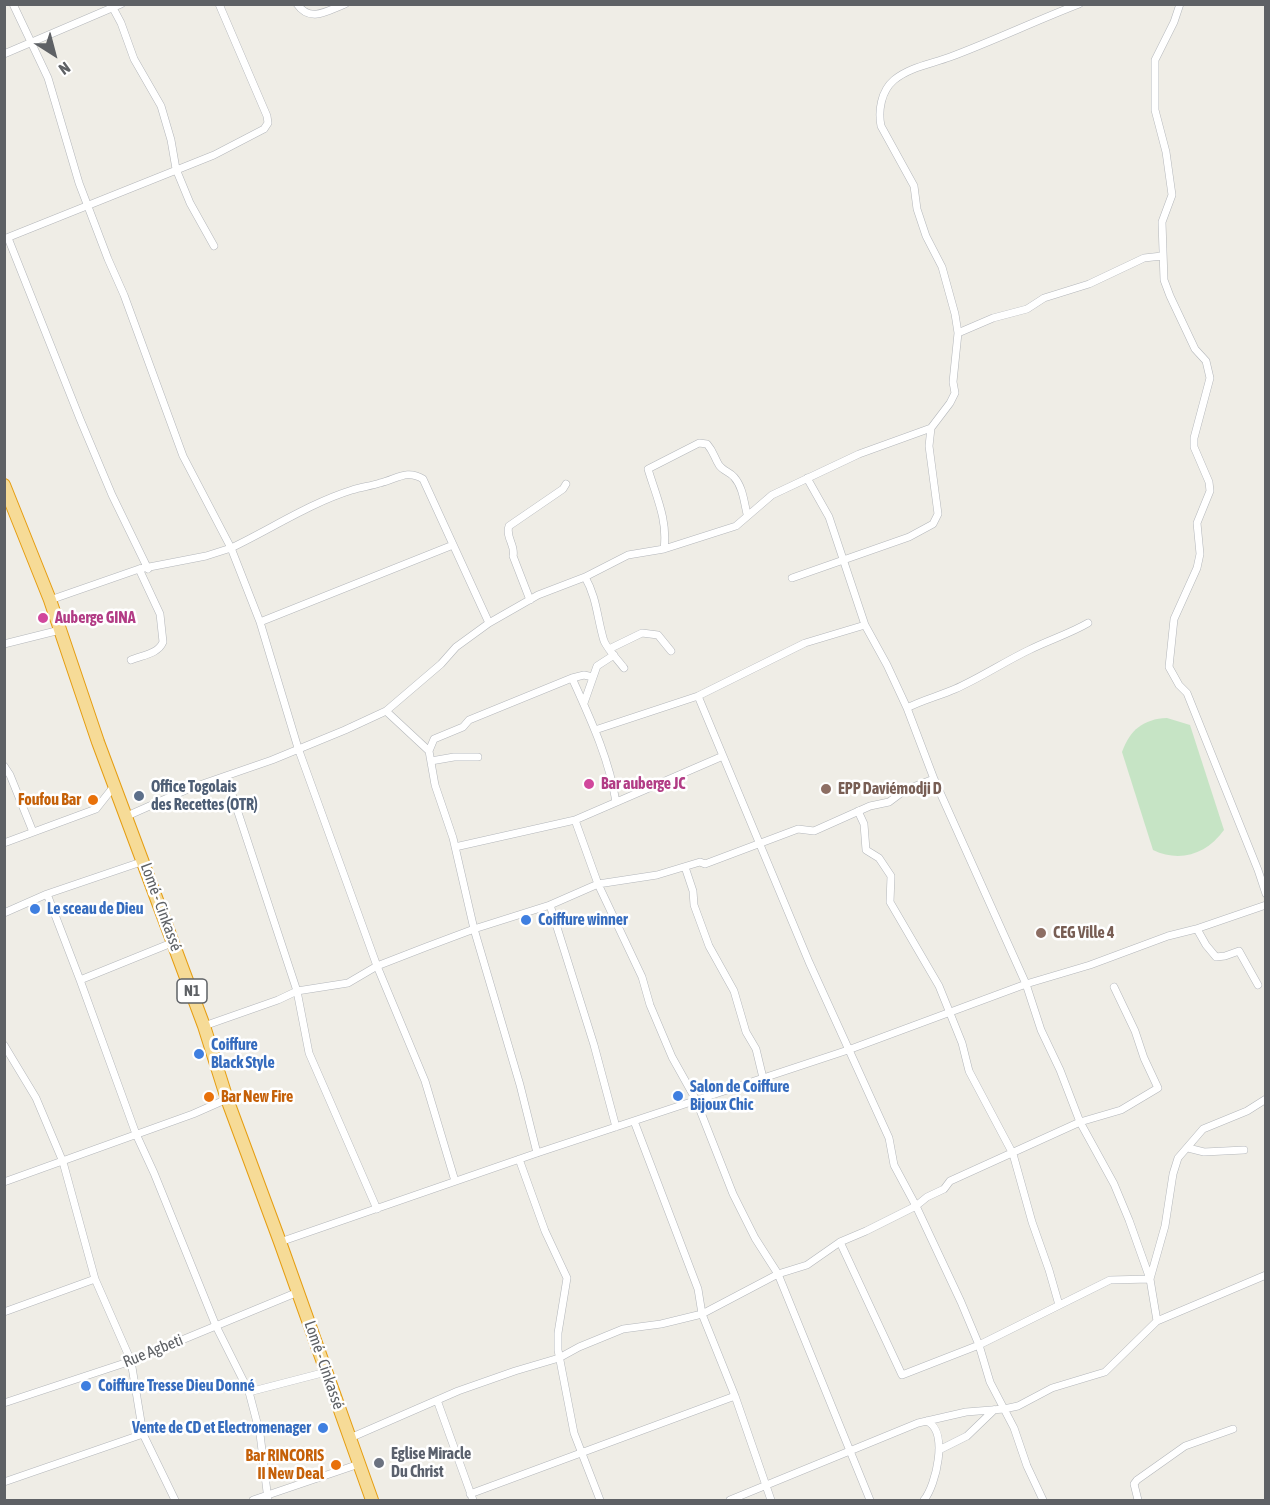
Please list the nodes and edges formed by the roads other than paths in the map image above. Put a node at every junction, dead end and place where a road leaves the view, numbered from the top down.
1 (13, 4) edge
2 (121, 4) edge
3 (219, 4) edge
4 (297, 4) edge
5 (345, 4) edge
6 (1079, 4) edge
7 (1180, 4) edge
8 (113, 8) junction
9 (31, 43) junction
10 (4, 54) edge
11 (176, 169) junction
12 (87, 206) junction
13 (6, 238) edge
14 (214, 246) dead end
15 (1162, 256) junction
16 (958, 333) junction
17 (931, 428) junction
18 (807, 478) junction
19 (566, 484) dead end
20 (4, 485) edge
21 (7, 500) edge
22 (747, 514) junction
23 (453, 545) junction
24 (231, 548) junction
25 (664, 549) junction
26 (842, 559) junction
27 (139, 569) junction
28 (148, 569) junction
29 (585, 577) junction
30 (792, 578) dead end
31 (51, 600) junction
32 (530, 600) junction
33 (260, 622) junction
34 (489, 623) junction
35 (1088, 623) dead end
36 (865, 625) junction
37 (60, 630) junction
38 (4, 644) edge
39 (609, 649) junction
40 (671, 651) dead end
41 (614, 655) junction
42 (131, 660) dead end
43 (624, 668) dead end
44 (593, 677) junction
45 (572, 678) junction
46 (698, 696) junction
47 (584, 703) junction
48 (907, 708) junction
49 (386, 711) junction
50 (595, 730) junction
51 (298, 749) junction
52 (429, 751) junction
53 (723, 756) junction
54 (478, 757) dead end
55 (431, 761) junction
56 (4, 766) edge
57 (226, 776) junction
58 (934, 779) junction
59 (115, 784) junction
60 (616, 802) junction
61 (858, 812) junction
62 (127, 816) junction
63 (575, 820) junction
64 (33, 832) junction
65 (4, 843) edge
66 (759, 844) junction
67 (455, 847) junction
68 (144, 861) junction
69 (685, 867) junction
70 (598, 884) junction
71 (47, 894) junction
72 (1266, 895) edge
73 (550, 905) junction
74 (1263, 905) edge
75 (4, 914) edge
76 (474, 929) junction
77 (1197, 929) junction
78 (174, 942) junction
79 (377, 966) junction
80 (80, 980) junction
81 (1026, 984) junction
82 (1258, 985) dead end
83 (1114, 987) dead end
84 (297, 991) junction
85 (949, 1012) junction
86 (204, 1026) junction
87 (4, 1045) edge
88 (848, 1050) junction
89 (763, 1078) junction
90 (227, 1099) junction
91 (1266, 1099) edge
92 (696, 1100) junction
93 (634, 1121) junction
94 (1080, 1122) junction
95 (616, 1127) junction
96 (136, 1134) junction
97 (1188, 1148) junction
98 (1244, 1150) dead end
99 (537, 1153) junction
100 (1013, 1154) junction
101 (519, 1159) junction
102 (63, 1162) junction
103 (455, 1181) junction
104 (4, 1182) edge
105 (916, 1206) junction
106 (377, 1209) junction
107 (280, 1242) junction
108 (840, 1242) junction
109 (778, 1274) junction
110 (1266, 1275) edge
111 (95, 1279) junction
112 (1150, 1280) junction
113 (298, 1292) junction
114 (1059, 1305) junction
115 (4, 1312) edge
116 (702, 1314) junction
117 (1157, 1321) junction
118 (216, 1326) junction
119 (979, 1345) junction
120 (560, 1358) junction
121 (131, 1361) junction
122 (326, 1372) junction
123 (249, 1392) junction
124 (735, 1396) junction
125 (437, 1400) junction
126 (4, 1403) edge
127 (1004, 1409) junction
128 (995, 1410) junction
129 (927, 1421) junction
130 (1233, 1429) dead end
131 (143, 1434) junction
132 (350, 1438) junction
133 (939, 1450) junction
134 (849, 1451) junction
135 (582, 1454) junction
136 (359, 1464) junction
137 (4, 1482) edge
138 (767, 1487) junction
139 (472, 1497) edge
140 (267, 1498) edge
141 (175, 1500) edge
142 (253, 1500) edge
143 (372, 1500) edge
144 (600, 1500) edge
145 (730, 1500) edge
146 (771, 1500) edge
147 (870, 1500) edge
148 (924, 1500) edge
149 (1043, 1500) edge
150 (1138, 1500) edge

1 - 9 street
2 - 8 street
3 - 11 street
4 - 5 street
6 - 16 street
7 - 15 street
8 - 9 street
8 - 11 street
9 - 10 street
9 - 12 street
11 - 12 street
11 - 14 street
12 - 13 street
12 - 24 street
13 - 28 street
15 - 16 street
15 - 72 street
16 - 17 street
17 - 18 street
17 - 26 street
18 - 22 street
18 - 26 street
19 - 32 street
20 - 21 highway, Lomé - Cinkassé / N1
21 - 31 highway, Lomé - Cinkassé / N1
22 - 25 street
22 - 25 street
23 - 24 street
23 - 33 street
23 - 34 street
24 - 28 street
24 - 33 street
25 - 29 street
26 - 30 street
26 - 36 street
27 - 28 street
27 - 31 street
27 - 42 street
29 - 32 street
29 - 39 street
31 - 37 highway, Lomé - Cinkassé / N1
32 - 34 street
33 - 51 street
34 - 49 street
35 - 48 street
36 - 46 street
36 - 48 street
37 - 38 street
37 - 59 highway, Lomé - Cinkassé / N1
39 - 40 street
39 - 41 street
41 - 43 street
41 - 44 street
44 - 45 street
44 - 47 street
45 - 47 street
45 - 52 street
46 - 50 street
46 - 53 street
47 - 50 street
48 - 58 street
49 - 51 street
49 - 52 street
50 - 60 street
51 - 57 street
51 - 79 street
52 - 55 street
53 - 60 street
53 - 66 street
54 - 55 street
55 - 67 street
56 - 64 street
57 - 62 street
57 - 84 street
58 - 61 street
58 - 81 street
59 - 62 highway, Lomé - Cinkassé / N1
59 - 64 street
60 - 63 street
61 - 66 street
61 - 85 street
62 - 68 highway, Lomé - Cinkassé / N1
63 - 67 street
63 - 70 street
64 - 65 street
66 - 69 street
66 - 88 street
67 - 76 street
68 - 71 street
68 - 78 highway, Lomé - Cinkassé / N1
69 - 70 street
69 - 89 street
70 - 73 street
70 - 92 street
71 - 75 street
71 - 80 street
72 - 74 street
73 - 76 street
73 - 95 street
74 - 77 street
76 - 79 street
76 - 99 street
77 - 81 street
77 - 82 street
78 - 80 street
78 - 86 highway, Lomé - Cinkassé / N1
79 - 84 street
79 - 103 street
80 - 96 street
81 - 85 street
81 - 94 street
83 - 94 street
84 - 86 street
84 - 106 street
85 - 88 street
85 - 100 street
86 - 90 highway, Lomé - Cinkassé / N1
87 - 102 street
88 - 89 street
88 - 105 street
89 - 92 street
90 - 96 street
90 - 107 highway, Lomé - Cinkassé / N1
91 - 97 street
92 - 93 street
92 - 109 street
93 - 95 street
93 - 116 street
94 - 100 street
94 - 112 street
95 - 99 street
96 - 102 street
96 - 118 street
97 - 98 street
97 - 112 street
99 - 101 street
100 - 105 street
100 - 114 street
101 - 103 street
101 - 120 street
102 - 104 street
102 - 111 street
103 - 106 street
105 - 108 street
105 - 119 street
106 - 107 street
107 - 113 highway, Lomé - Cinkassé / N1
108 - 109 street
108 - 119 street
109 - 116 street
109 - 134 street
110 - 117 street
111 - 115 street
111 - 121 street
112 - 114 street
112 - 117 street
113 - 118 street, Rue Agbeti
113 - 122 highway, Lomé - Cinkassé / N1
114 - 119 street
116 - 120 street
116 - 124 street
117 - 127 street
118 - 121 street, Rue Agbeti
118 - 123 street
119 - 127 street
120 - 125 street
120 - 135 street
121 - 126 street, Rue Agbeti
121 - 131 street
122 - 123 street
122 - 132 highway, Lomé - Cinkassé / N1
123 - 140 street
124 - 135 street
124 - 138 street
125 - 132 street
125 - 139 street
127 - 128 street
127 - 149 street
128 - 129 street
128 - 133 street
129 - 133 street
129 - 134 street
130 - 150 street
131 - 137 street
131 - 141 street
132 - 136 highway, Lomé - Cinkassé / N1
133 - 148 street
134 - 138 street
134 - 147 street
135 - 139 street
135 - 144 street
136 - 140 street
136 - 143 highway, Lomé - Cinkassé / N1
138 - 145 street
138 - 146 street
140 - 142 street

